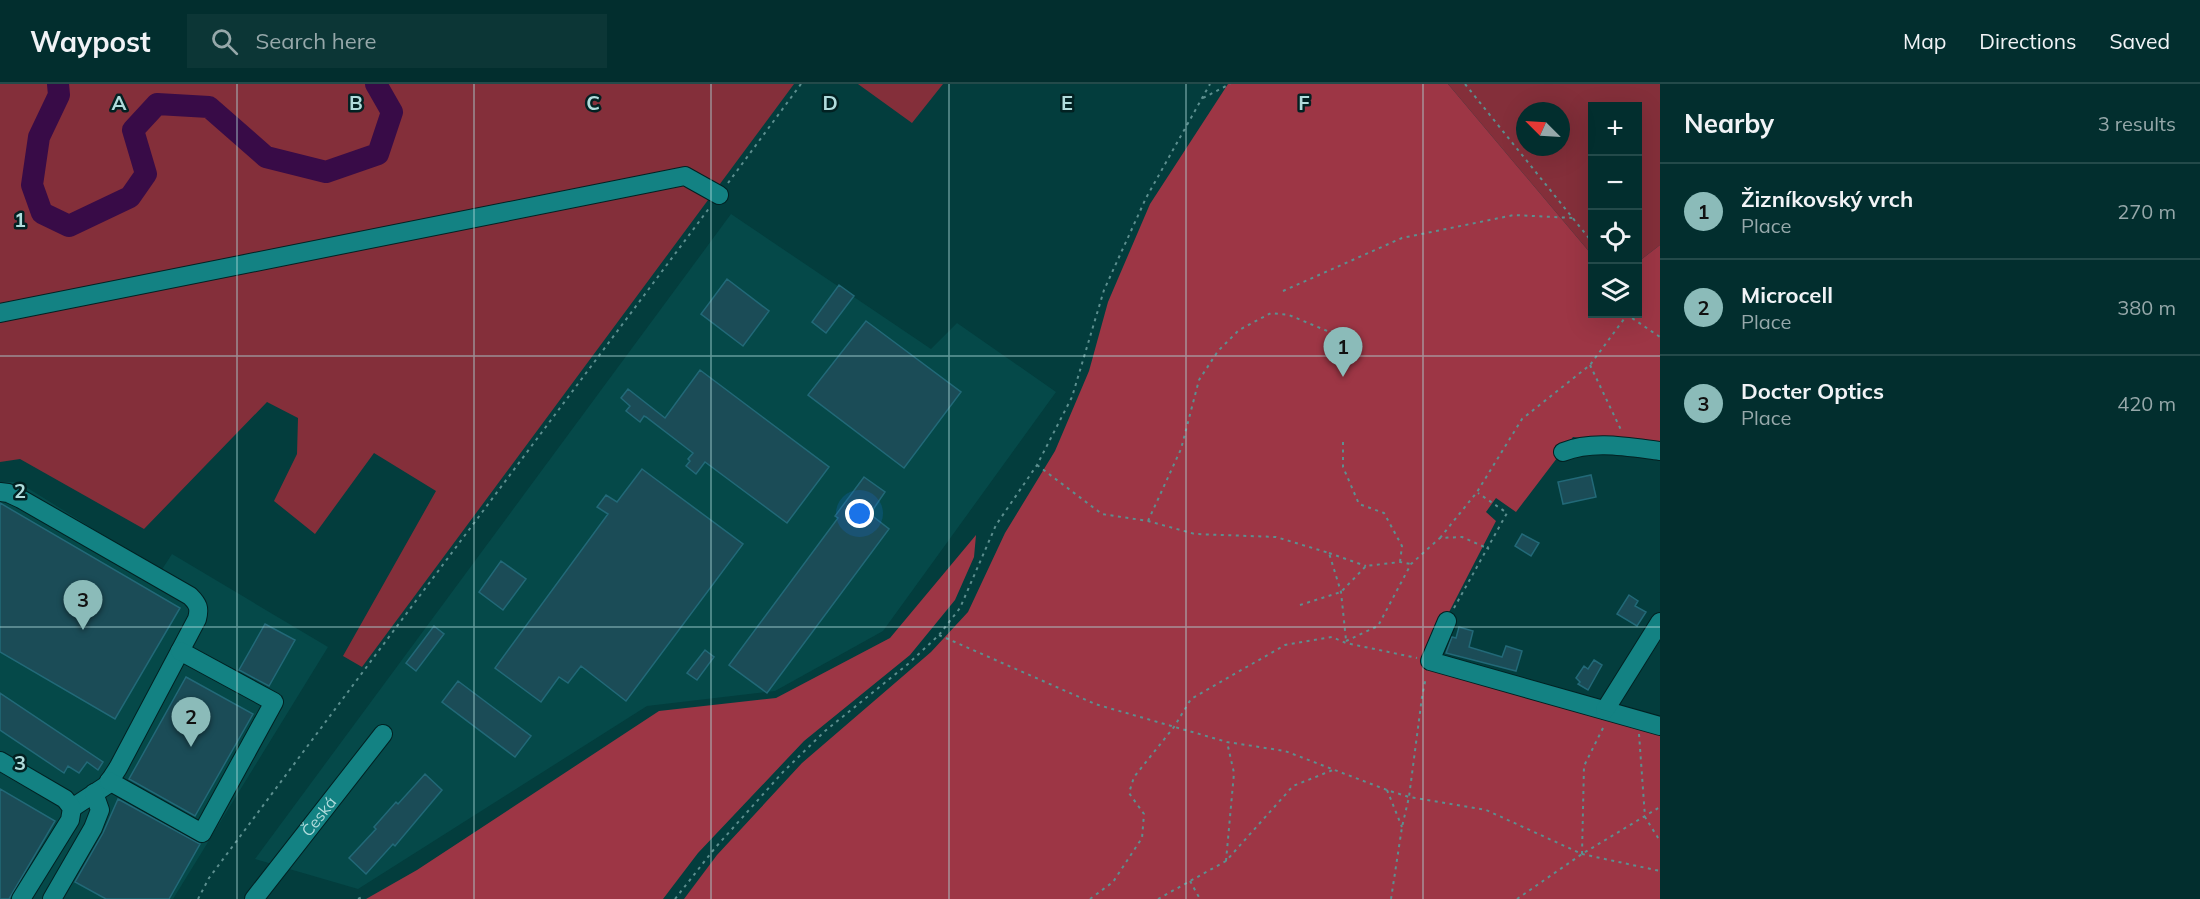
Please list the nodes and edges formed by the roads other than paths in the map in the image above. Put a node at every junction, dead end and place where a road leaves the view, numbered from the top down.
1 (719, 195) road end
2 (0, 313) edge
3 (1660, 451) edge
4 (1563, 452) dead end
5 (0, 492) edge
6 (1447, 621) road end
7 (1660, 622) edge
8 (180, 651) junction
9 (1608, 711) junction
10 (1660, 726) edge
11 (383, 734) dead end
12 (0, 761) edge
13 (110, 781) junction
14 (94, 793) junction
15 (72, 808) junction
16 (21, 899) edge
17 (52, 899) edge
18 (254, 899) edge

1 - 2 street
3 - 4 street
5 - 8 street
6 - 9 street
7 - 9 street
8 - 13 street
8 - 13 street
9 - 10 street
11 - 18 street, Česká
12 - 15 street
13 - 14 street
14 - 15 street
14 - 17 street
15 - 16 street

